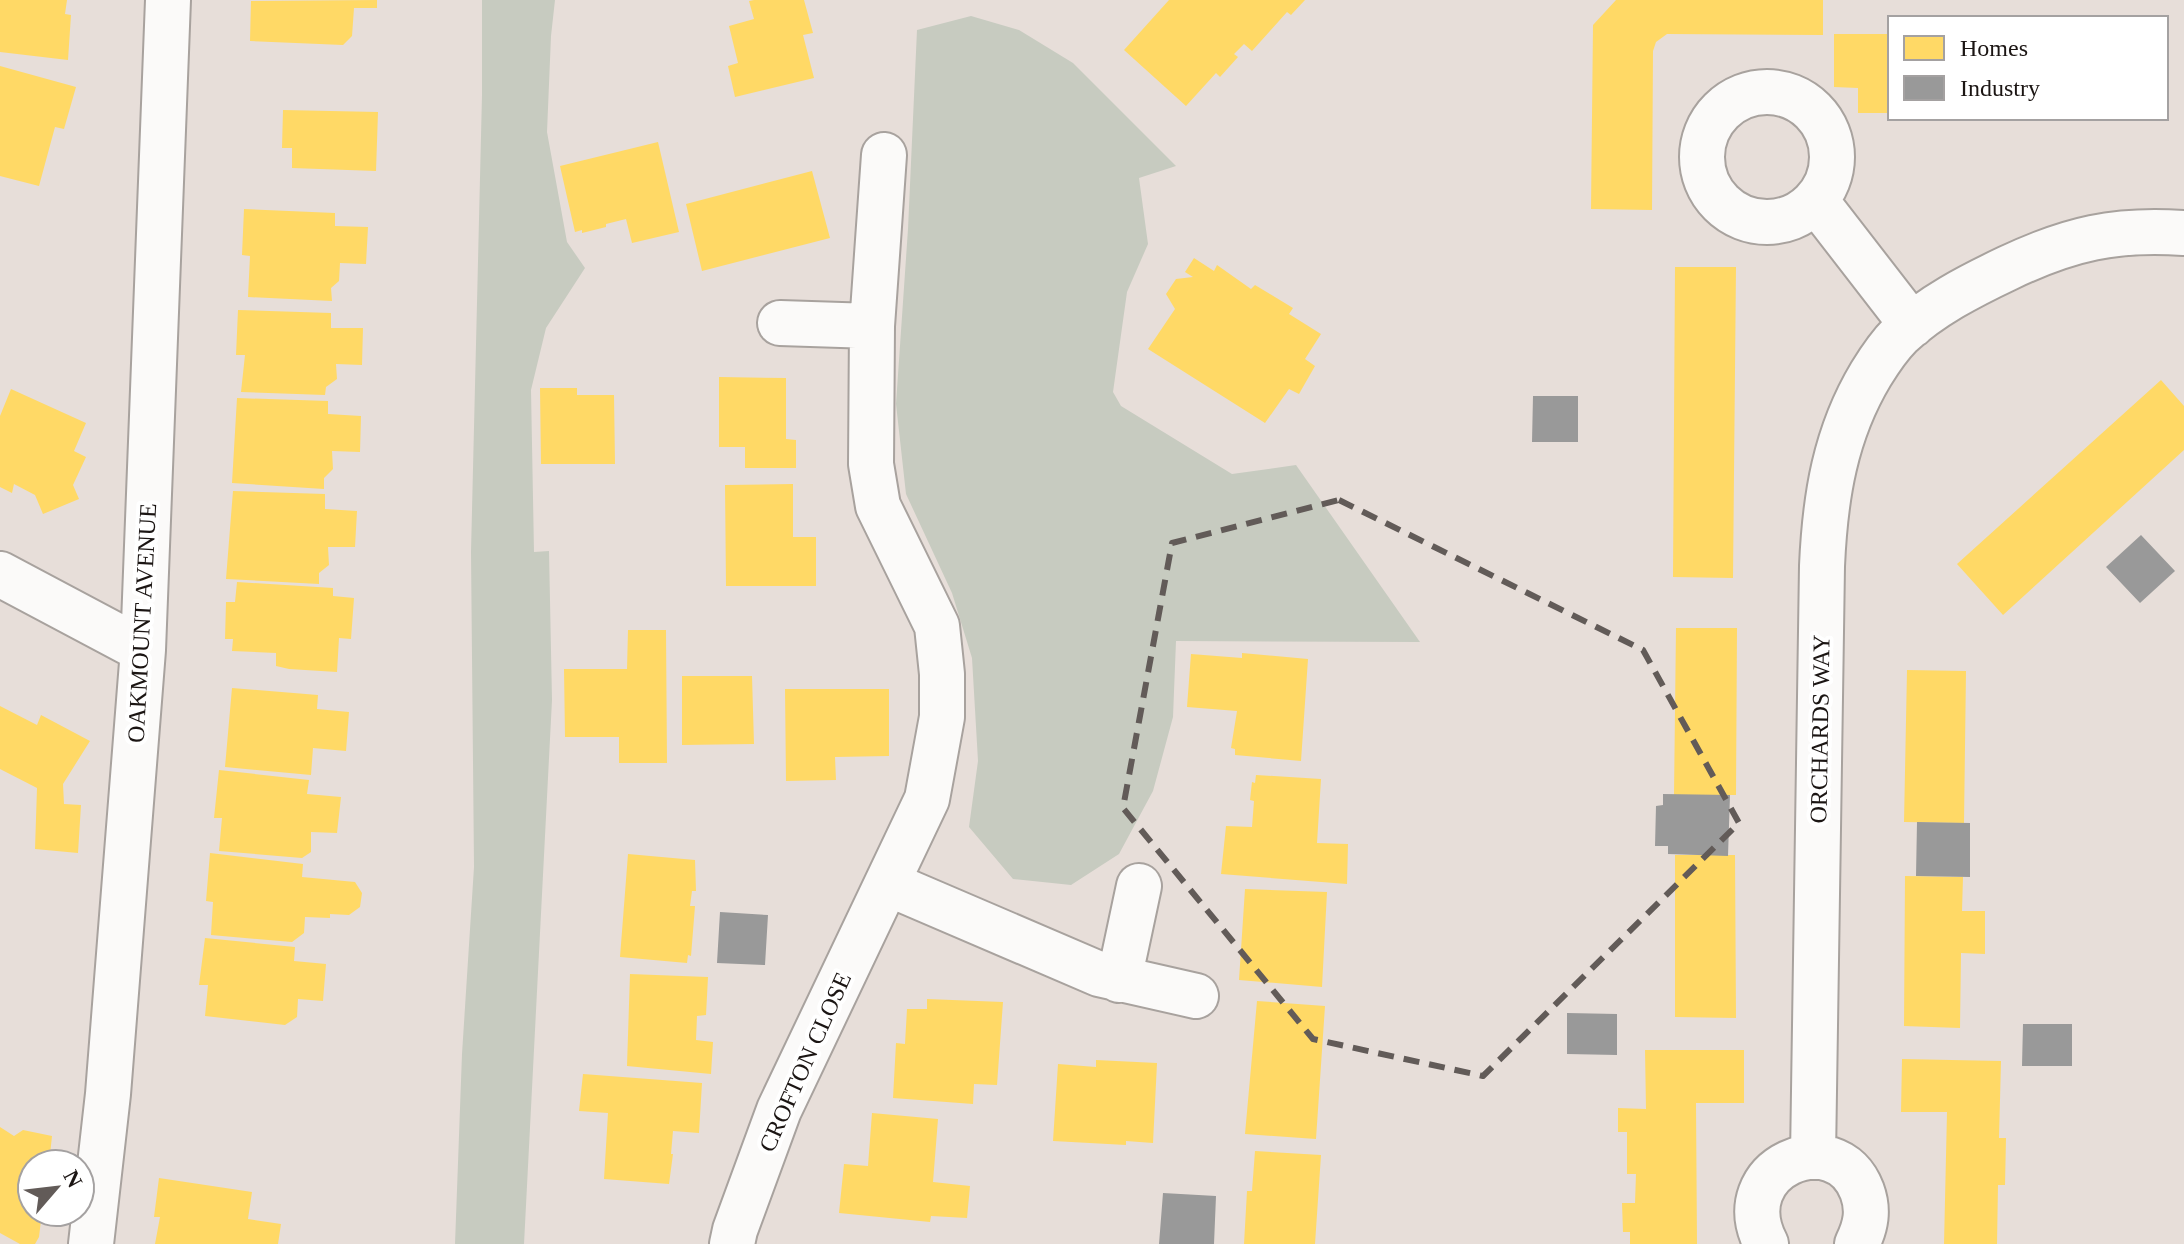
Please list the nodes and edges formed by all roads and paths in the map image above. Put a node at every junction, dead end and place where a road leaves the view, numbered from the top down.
1 (168, 0) edge
2 (884, 155) dead end
3 (1816, 201) dead end
4 (2184, 233) edge
5 (780, 323) dead end
6 (1912, 325) junction
7 (872, 326) junction
8 (0, 574) edge
9 (143, 650) junction
10 (889, 884) junction
11 (1139, 886) dead end
12 (1119, 980) junction
13 (1196, 996) dead end
14 (1813, 1157) junction
15 (91, 1244) edge
16 (732, 1244) edge
17 (1766, 1244) edge
18 (1857, 1244) edge

1 - 9 street, OAKMOUNT AVENUE
2 - 7 street, CROFTON CLOSE
3 - 6 street
4 - 6 street, ORCHARDS WAY
5 - 7 street
6 - 14 street, ORCHARDS WAY
7 - 10 street, CROFTON CLOSE
8 - 9 street
9 - 15 street, OAKMOUNT AVENUE
10 - 12 street
10 - 16 street, CROFTON CLOSE
11 - 12 street
12 - 13 street
14 - 17 street
14 - 18 street

